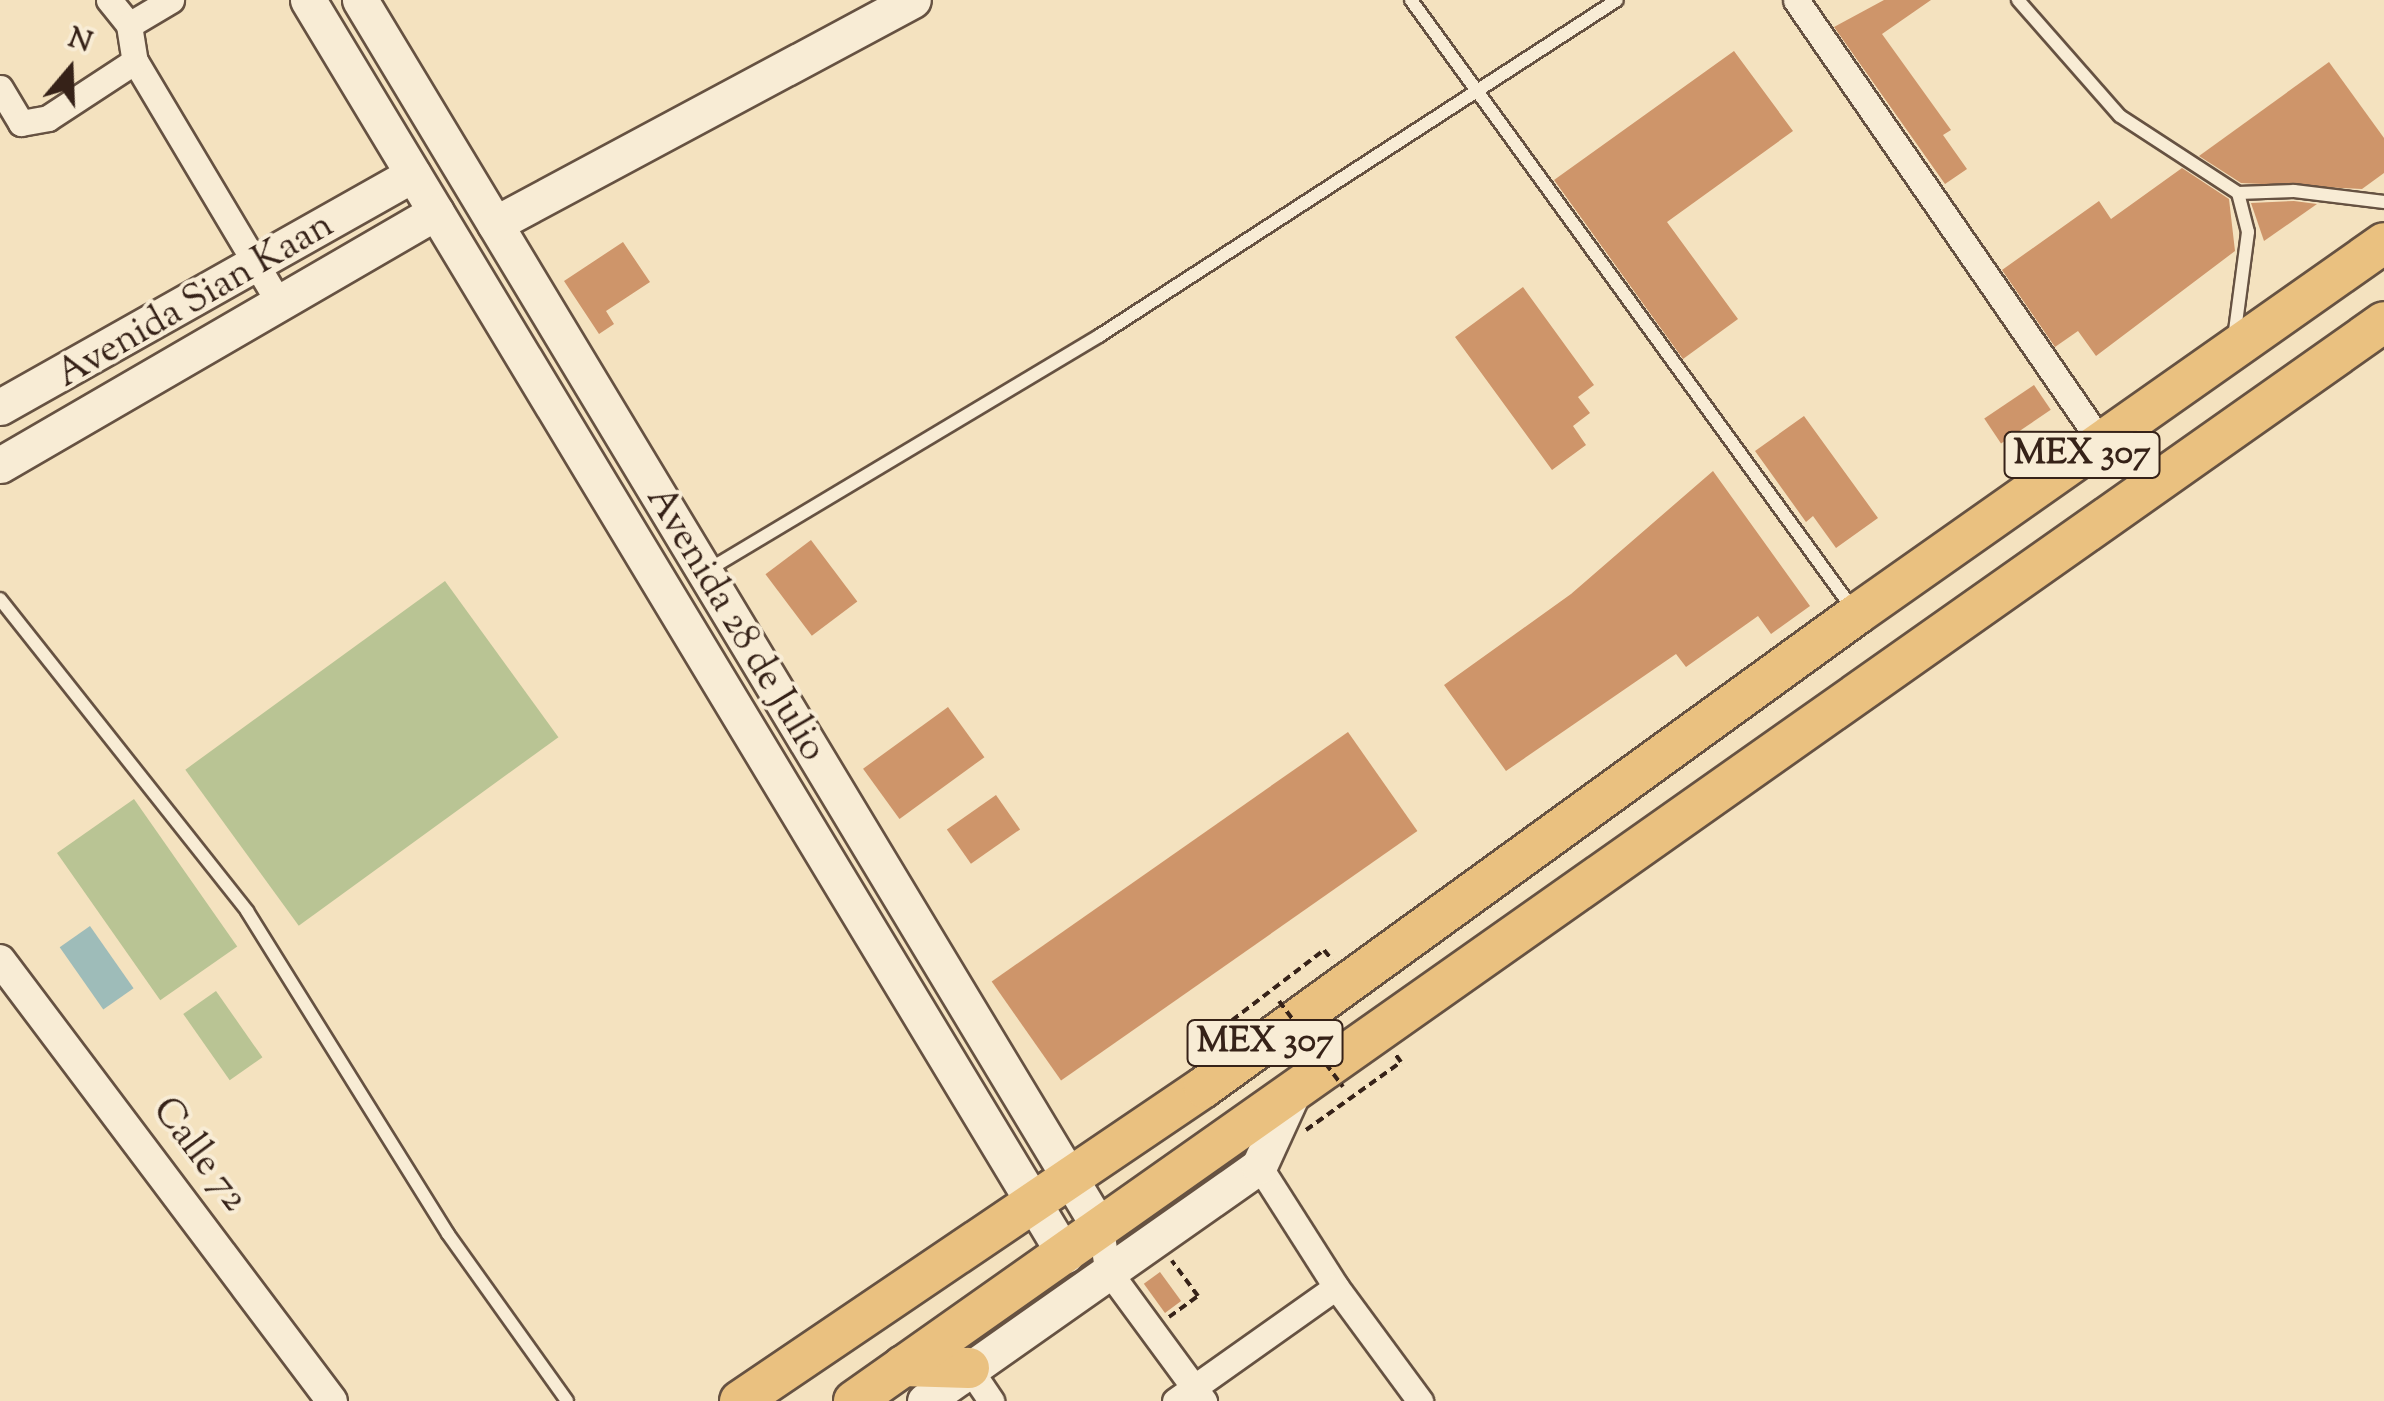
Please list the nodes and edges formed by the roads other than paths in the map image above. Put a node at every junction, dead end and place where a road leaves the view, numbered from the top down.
1 (109, 0) edge
2 (171, 0) edge
3 (308, 0) edge
4 (360, 0) edge
5 (914, 0) edge
6 (1412, 0) edge
7 (1617, 0) edge
8 (1796, 0) edge
9 (2018, 0) edge
10 (129, 25) junction
11 (135, 61) junction
12 (0, 88) edge
13 (1472, 89) junction
14 (413, 174) junction
15 (2238, 193) junction
16 (2384, 202) edge
17 (436, 212) junction
18 (495, 224) junction
19 (2384, 244) edge
20 (256, 263) junction
21 (279, 303) junction
22 (2382, 328) edge
23 (2232, 350) junction
24 (0, 407) edge
25 (620, 433) junction
26 (2101, 442) junction
27 (583, 456) junction
28 (0, 465) edge
29 (703, 573) junction
30 (0, 598) edge
31 (1856, 614) junction
32 (1781, 670) junction
33 (1813, 722) junction
34 (0, 960) edge
35 (1291, 1096) junction
36 (1266, 1153) junction
37 (1066, 1177) junction
38 (1030, 1202) junction
39 (1101, 1230) junction
40 (1065, 1256) junction
41 (1107, 1269) junction
42 (1336, 1287) junction
43 (903, 1366) junction
44 (980, 1384) edge
45 (1191, 1397) edge
46 (332, 1401) edge
47 (568, 1401) edge
48 (740, 1401) edge
49 (854, 1401) edge
50 (925, 1401) edge
51 (1420, 1401) edge

1 - 10 street
2 - 10 street
3 - 14 main road, Avenida 28 de Julio
4 - 18 main road, Avenida 28 de Julio
5 - 18 main road
6 - 13 lane
7 - 13 lane
8 - 26 street
9 - 15 lane
10 - 11 street
11 - 12 street
11 - 20 street
13 - 29 lane
13 - 31 lane
14 - 17 main road, Avenida 28 de Julio
14 - 20 main road, Avenida Sian Kaan
15 - 16 lane
15 - 23 lane
17 - 21 main road, Avenida Sian Kaan
17 - 27 main road, Avenida 28 de Julio
18 - 25 main road, Avenida 28 de Julio
19 - 23 highway, MEX 307
20 - 21 street
20 - 24 main road, Avenida Sian Kaan
21 - 28 main road, Avenida Sian Kaan
22 - 33 highway, MEX 307
23 - 26 highway, MEX 307
25 - 27 main road
25 - 29 main road, Avenida 28 de Julio
26 - 31 highway, MEX 307
27 - 38 main road, Avenida 28 de Julio
29 - 37 main road, Avenida 28 de Julio
30 - 47 lane
31 - 32 highway, MEX 307
32 - 33 highway
32 - 37 highway, MEX 307
33 - 35 highway, MEX 307
34 - 46 street, Calle 72
35 - 36 main road
35 - 39 highway, MEX 307
36 - 41 main road
36 - 42 street
37 - 38 highway, MEX 307
37 - 39 main road, Avenida 28 de Julio
38 - 40 main road, Avenida 28 de Julio
38 - 48 highway, MEX 307
39 - 40 highway, MEX 307
39 - 41 street
40 - 41 street
40 - 43 highway, MEX 307
41 - 44 main road
41 - 45 street
42 - 45 street
42 - 51 street
43 - 44 highway
43 - 49 highway, MEX 307
44 - 50 main road

